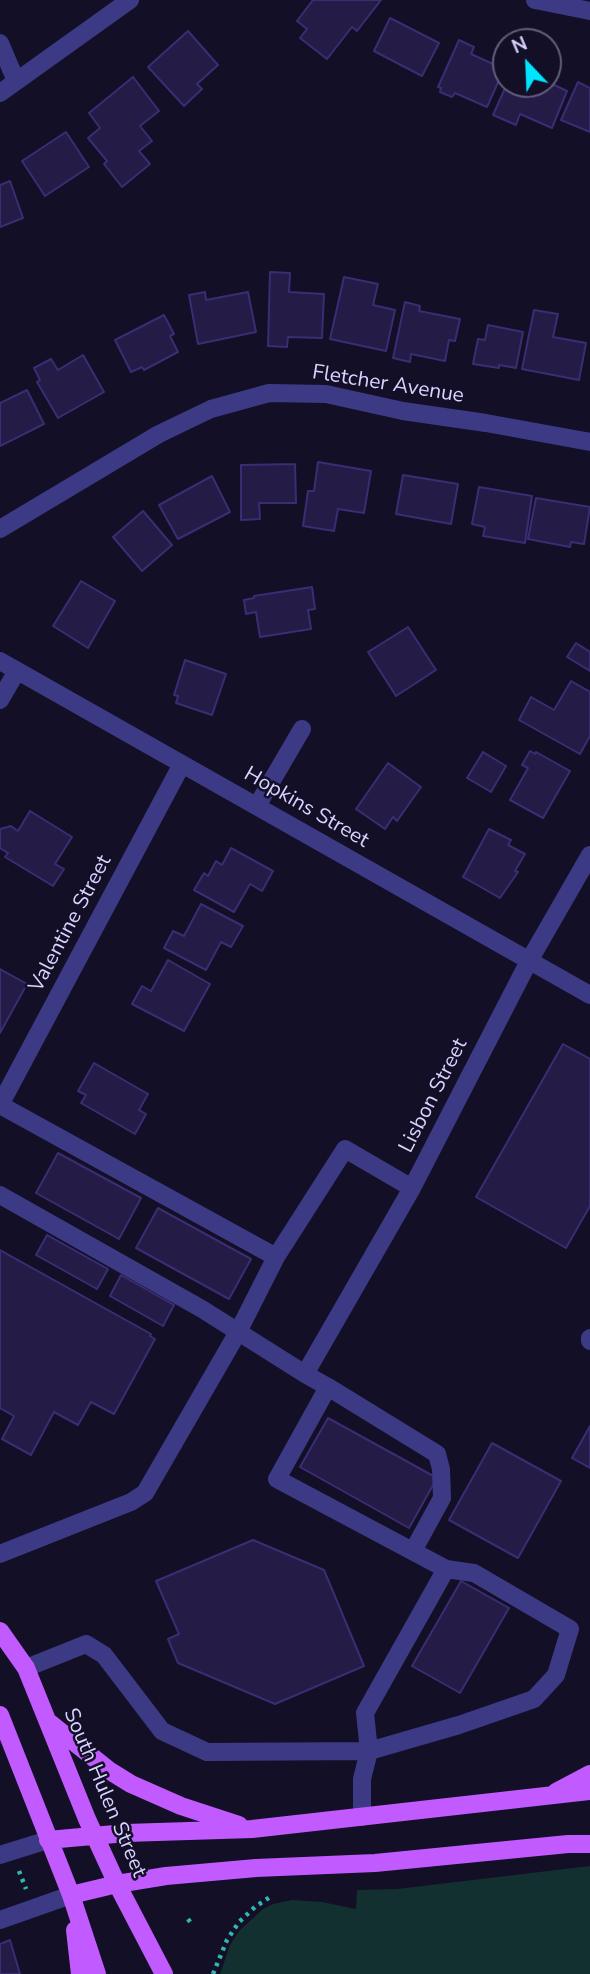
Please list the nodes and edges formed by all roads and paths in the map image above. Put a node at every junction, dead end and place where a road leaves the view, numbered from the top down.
1 (130, 0) edge
2 (535, 0) edge
3 (590, 10) edge
4 (0, 43) edge
5 (16, 81) junction
6 (0, 93) edge
7 (590, 442) edge
8 (0, 529) edge
9 (0, 661) edge
10 (17, 671) junction
11 (0, 700) edge
12 (302, 729) dead end
13 (182, 764) junction
14 (257, 806) junction
15 (590, 855) edge
16 (529, 961) junction
17 (590, 995) edge
18 (0, 1105) edge
19 (412, 1188) junction
20 (0, 1195) edge
21 (276, 1257) junction
22 (237, 1332) junction
23 (305, 1374) junction
24 (328, 1387) junction
25 (413, 1551) junction
26 (0, 1554) edge
27 (446, 1569) junction
28 (0, 1631) edge
29 (26, 1668) junction
30 (0, 1715) edge
31 (47, 1720) junction
32 (369, 1751) junction
33 (590, 1774) edge
34 (590, 1791) edge
35 (549, 1796) junction
36 (362, 1817) junction
37 (252, 1829) junction
38 (94, 1835) junction
39 (48, 1840) junction
40 (590, 1844) edge
41 (0, 1855) edge
42 (19, 1870) dead end
43 (117, 1884) junction
44 (71, 1895) junction
45 (273, 1895) dead end
46 (28, 1897) dead end
47 (0, 1920) edge
48 (80, 1974) edge
49 (97, 1974) edge
50 (164, 1974) edge
51 (213, 1974) edge

1 - 5 street
2 - 3 street
4 - 5 street
5 - 6 street
7 - 8 street, Fletcher Avenue
9 - 10 street, Hopkins Street
10 - 11 street
10 - 13 street, Hopkins Street
12 - 14 street
13 - 14 street, Hopkins Street
13 - 18 street, Valentine Street
14 - 16 street, Hopkins Street
15 - 16 street, Lisbon Street
16 - 17 street, Hopkins Street
16 - 19 street, Lisbon Street
18 - 21 street
19 - 21 street
19 - 23 street, Lisbon Street
20 - 22 street
21 - 22 street
22 - 23 street
22 - 26 street
23 - 24 street
24 - 25 street
24 - 25 street
25 - 27 street
27 - 32 street
27 - 32 street
28 - 29 main road, South Hulen Street
29 - 31 main road, South Hulen Street
29 - 32 street
30 - 39 main road
31 - 37 main road
31 - 38 main road, South Hulen Street
32 - 36 street
33 - 35 main road
34 - 35 main road
35 - 36 main road
36 - 37 main road
37 - 38 main road
38 - 39 main road
38 - 43 main road, South Hulen Street
39 - 41 street
39 - 44 main road
40 - 43 main road
42 - 46 path
43 - 44 main road
43 - 50 main road, South Hulen Street
44 - 47 street
44 - 48 main road
44 - 49 main road
45 - 51 path

